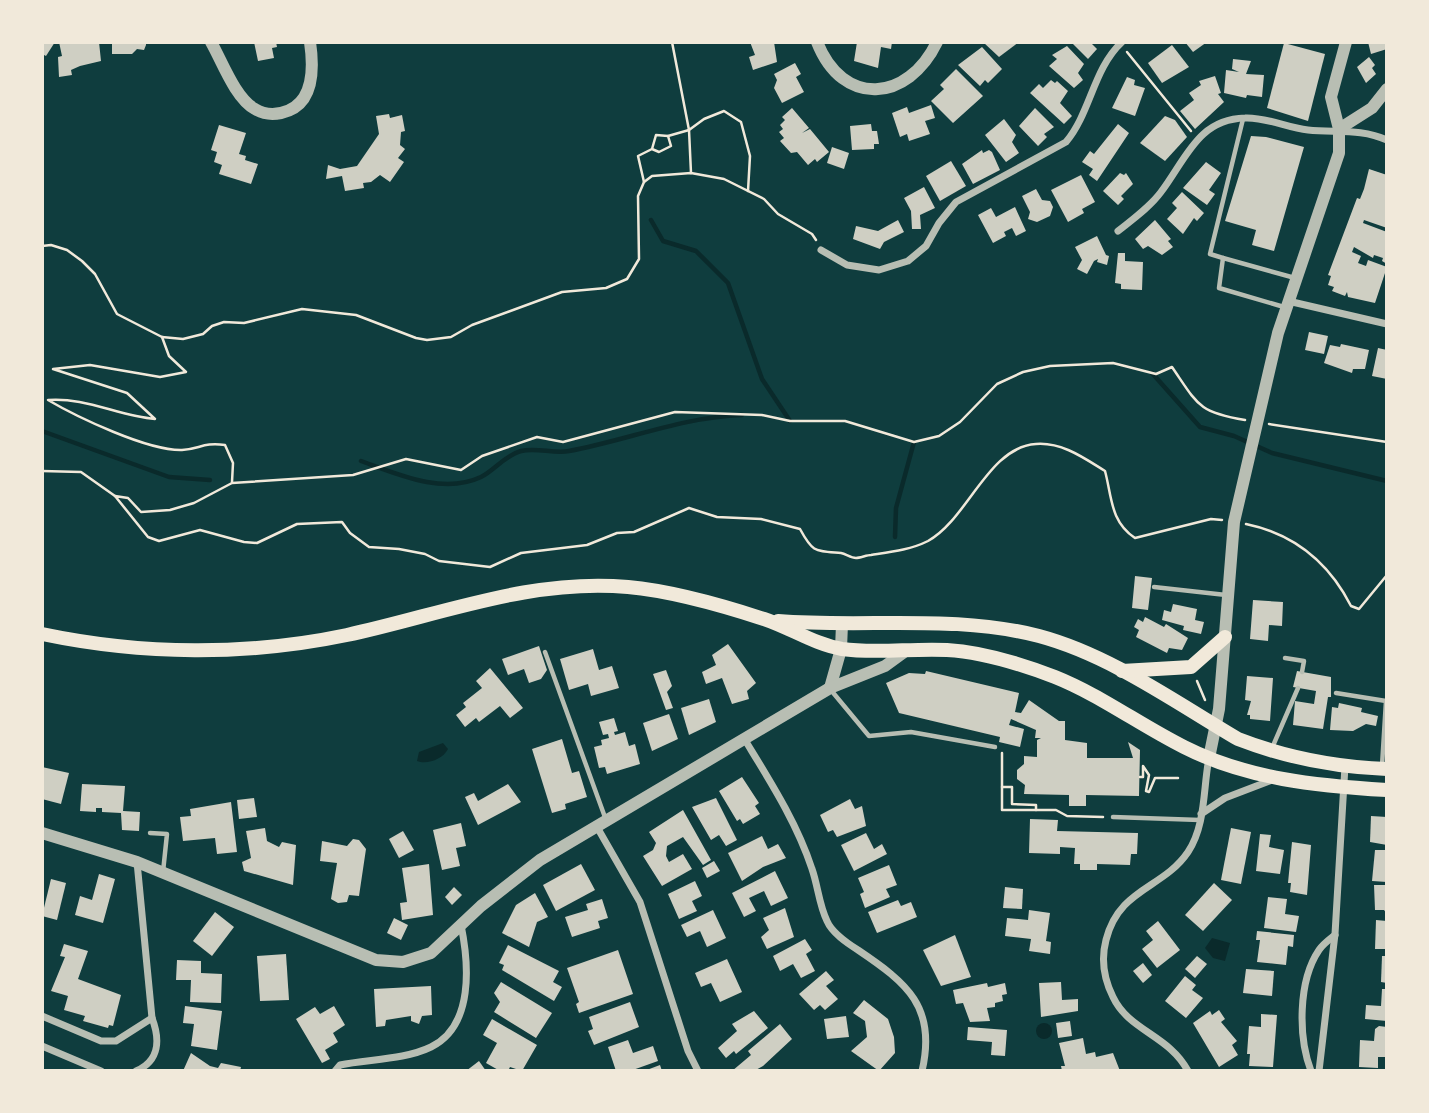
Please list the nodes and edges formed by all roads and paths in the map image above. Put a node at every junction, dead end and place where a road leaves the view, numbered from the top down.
1 (211, 42) edge
2 (310, 42) edge
3 (672, 42) edge
4 (817, 42) edge
5 (937, 42) edge
6 (1346, 42) edge
7 (1121, 43) edge
8 (1387, 89) edge
9 (1243, 118) junction
10 (1339, 129) junction
11 (689, 130) junction
12 (668, 135) junction
13 (1197, 139) junction
14 (1387, 140) edge
15 (652, 149) junction
16 (691, 173) junction
17 (644, 182) junction
18 (748, 191) junction
19 (1118, 232) dead end
20 (42, 246) edge
21 (821, 250) joint
22 (1223, 258) junction
23 (1296, 278) junction
24 (1287, 304) junction
25 (1387, 324) edge
26 (162, 337) junction
27 (1245, 420) dead end
28 (1258, 422) dead end
29 (1387, 442) edge
30 (42, 471) edge
31 (232, 483) junction
32 (115, 496) junction
33 (1225, 520) dead end
34 (1235, 522) dead end
35 (1387, 575) edge
36 (1154, 587) dead end
37 (1228, 596) junction
38 (766, 620) junction
39 (842, 624) junction
40 (42, 634) edge
41 (1226, 638) junction
42 (841, 649) junction
43 (907, 650) junction
44 (545, 652) dead end
45 (1285, 658) dead end
46 (1120, 671) junction
47 (1302, 672) dead end
48 (1194, 674) dead end
49 (830, 688) junction
50 (1298, 688) dead end
51 (1336, 693) dead end
52 (1206, 704) dead end
53 (1216, 726) junction
54 (745, 740) junction
55 (995, 747) joint
56 (1270, 751) junction
57 (1209, 758) junction
58 (1345, 766) junction
59 (1385, 769) edge
60 (1140, 777) dead end
61 (1178, 778) dead end
62 (1274, 779) junction
63 (1002, 787) junction
64 (1344, 788) junction
65 (1387, 790) edge
66 (1036, 810) junction
67 (1113, 817) joint
68 (1200, 817) junction
69 (601, 824) junction
70 (150, 832) dead end
71 (42, 833) edge
72 (137, 862) junction
73 (163, 872) junction
74 (461, 925) junction
75 (1335, 934) junction
76 (42, 1016) edge
77 (152, 1018) junction
78 (42, 1046) edge
79 (102, 1071) edge
80 (136, 1071) edge
81 (335, 1071) edge
82 (698, 1071) edge
83 (922, 1071) edge
84 (1188, 1071) edge
85 (1311, 1071) edge
86 (1320, 1071) edge

1 - 2 street
3 - 11 path
4 - 5 street
6 - 10 street
7 - 13 path
7 - 21 street
8 - 10 street
9 - 10 street
9 - 13 street
9 - 22 lane
10 - 14 street
10 - 23 street
11 - 12 path
11 - 16 path
11 - 18 path
12 - 15 path
12 - 15 path
13 - 19 street
15 - 17 path
16 - 17 path
16 - 18 path
17 - 26 path
18 - 21 path
20 - 26 path
22 - 23 lane
22 - 24 lane
23 - 24 street
24 - 25 street
24 - 37 street
26 - 31 path
27 - 31 path
28 - 29 path
30 - 32 path
31 - 32 path
32 - 33 path
34 - 35 path
36 - 37 lane
37 - 41 street
38 - 39 main road
38 - 40 main road
38 - 42 main road
39 - 42 street
39 - 46 main road
41 - 46 main road
41 - 53 street
42 - 43 main road
42 - 49 street
43 - 49 street
43 - 57 main road
44 - 69 lane
45 - 47 lane
46 - 53 main road
48 - 52 path
49 - 54 street
49 - 55 lane
50 - 56 lane
51 - 59 lane
53 - 56 main road
53 - 57 street
54 - 69 street
54 - 83 street
55 - 63 path
56 - 58 main road
57 - 62 main road
57 - 68 street
58 - 59 main road
58 - 64 street
60 - 61 path
62 - 64 main road
62 - 68 street
63 - 66 path
63 - 66 path
64 - 65 main road
64 - 75 street
66 - 67 path
67 - 68 lane
68 - 84 street
69 - 74 street
69 - 82 street
70 - 73 lane
71 - 72 street
72 - 73 street
72 - 77 street
73 - 74 street
74 - 81 street
75 - 85 street
75 - 86 street
76 - 77 street
77 - 80 street
78 - 79 street

